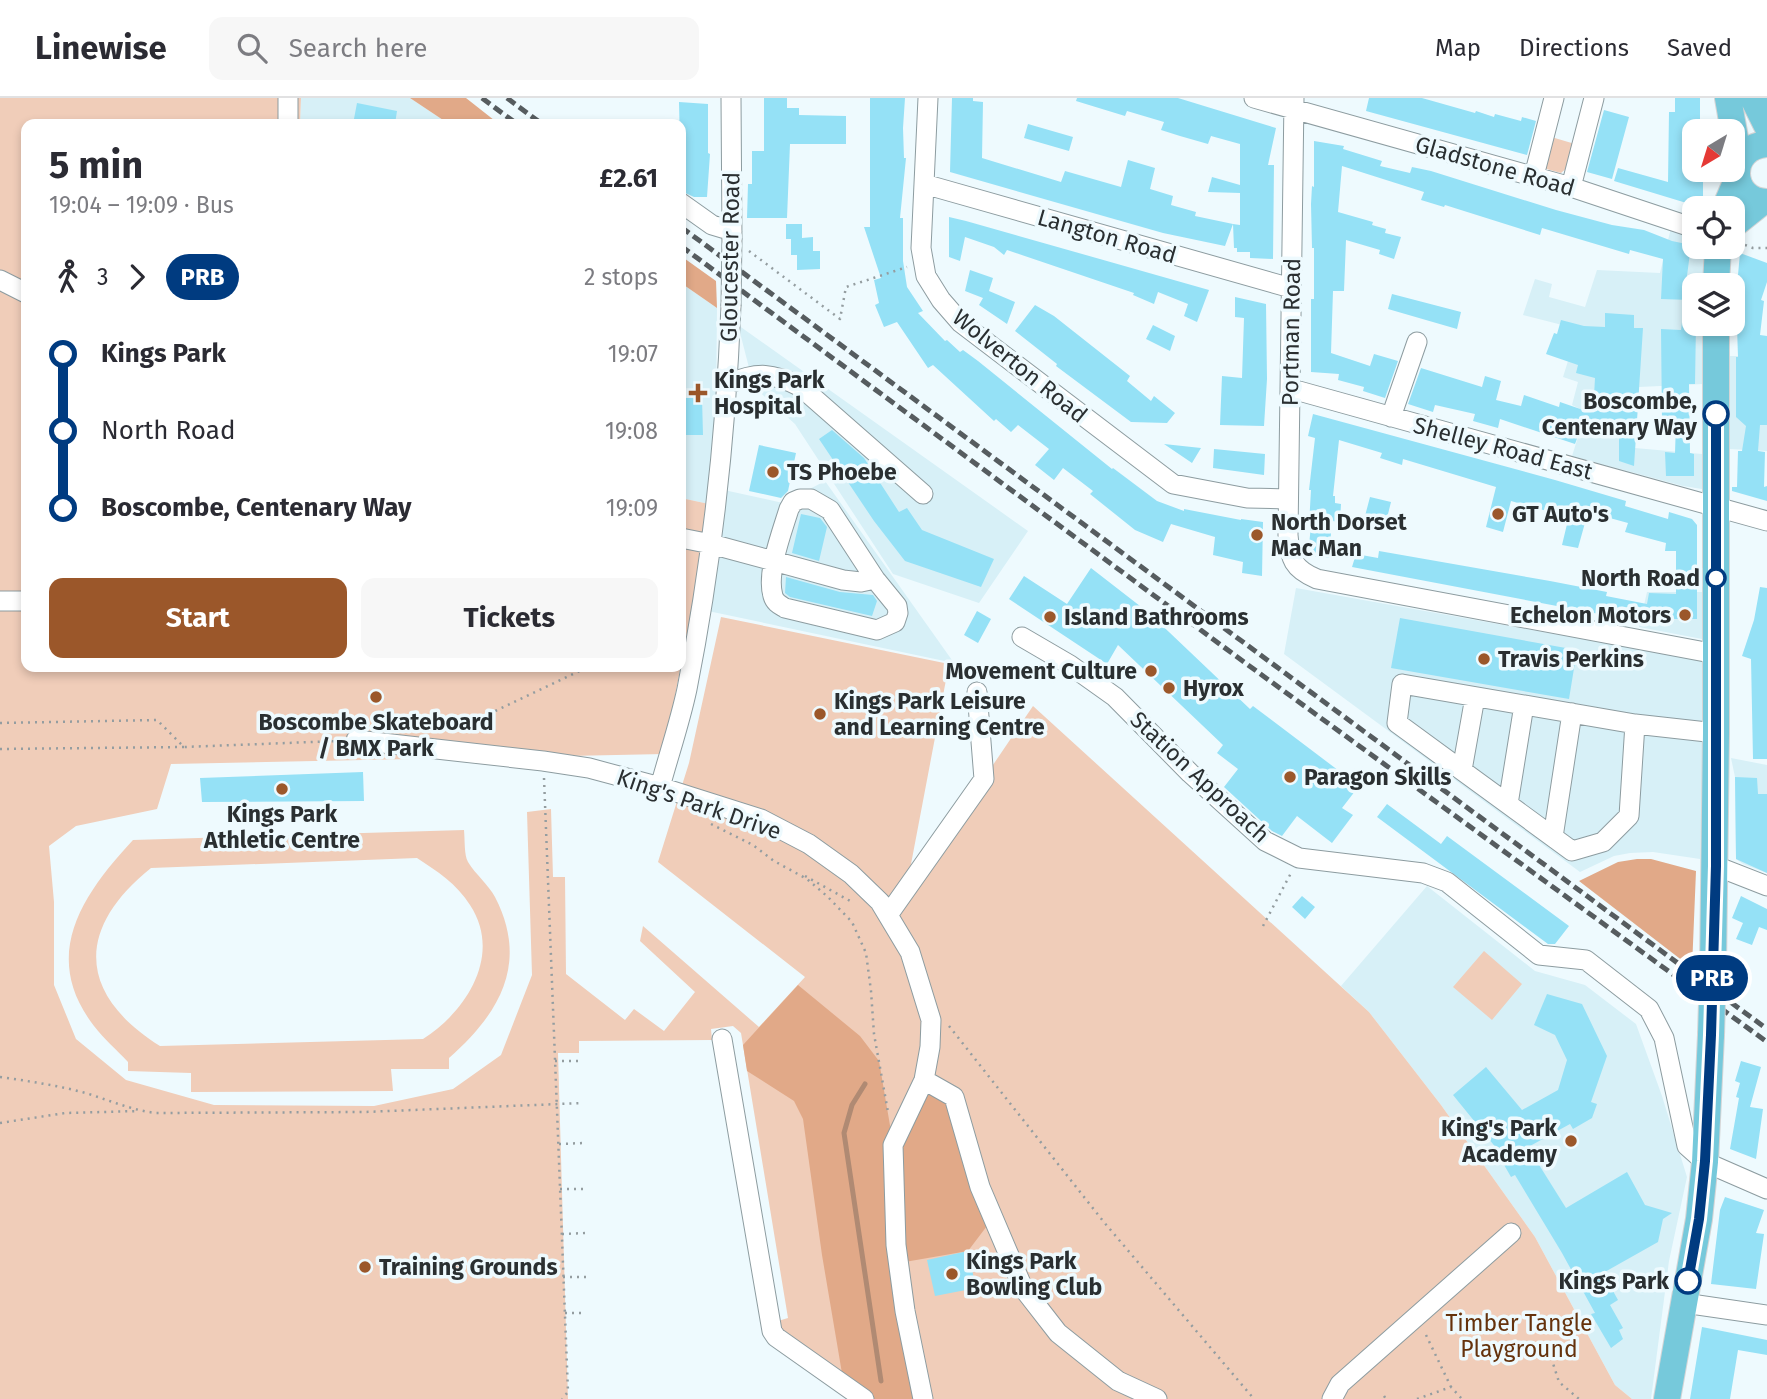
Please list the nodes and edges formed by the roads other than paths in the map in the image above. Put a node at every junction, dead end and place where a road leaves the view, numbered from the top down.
1 (288, 98) edge
2 (731, 98) edge
3 (928, 98) edge
4 (1255, 98) edge
5 (1554, 98) edge
6 (1594, 98) edge
7 (1728, 98) edge
8 (1753, 98) edge
9 (1294, 104) edge
10 (288, 119) edge
11 (1731, 119) edge
12 (1767, 125) edge
13 (1767, 144) edge
14 (1745, 159) edge
15 (1534, 176) junction
16 (1742, 182) edge
17 (924, 184) junction
18 (1571, 187) junction
19 (1765, 202) edge
20 (686, 206) edge
21 (1682, 224) edge
22 (1745, 224) edge
23 (732, 234) junction
24 (0, 280) edge
25 (1291, 288) junction
26 (21, 290) edge
27 (1716, 336) edge
28 (1417, 342) dead end
29 (728, 384) junction
30 (1290, 392) junction
31 (1391, 417) junction
32 (923, 494) dead end
33 (1288, 499) junction
34 (1716, 507) junction
35 (1767, 521) edge
36 (686, 539) edge
37 (711, 544) junction
38 (774, 562) junction
39 (875, 579) junction
40 (0, 601) edge
41 (21, 601) edge
42 (1022, 637) dead end
43 (1716, 654) junction
44 (977, 692) dead end
45 (1475, 697) junction
46 (1524, 705) junction
47 (1572, 713) junction
48 (1635, 724) junction
49 (1716, 733) junction
50 (356, 740) road end
51 (1462, 770) junction
52 (660, 787) junction
53 (1508, 804) junction
54 (1553, 837) junction
55 (1716, 866) junction
56 (1767, 886) edge
57 (888, 915) junction
58 (722, 1039) dead end
59 (924, 1080) junction
60 (1705, 1161) junction
61 (1767, 1189) edge
62 (1511, 1233) dead end
63 (1684, 1303) junction
64 (1767, 1315) edge
65 (864, 1399) edge
66 (923, 1399) edge
67 (1157, 1399) edge
68 (1332, 1399) edge
69 (1667, 1399) edge

1 - 10 street
2 - 23 street, Gloucester Road
3 - 17 street, Wolverton Road
4 - 9 street, Gladstone Road
5 - 15 street
6 - 18 street
7 - 11 main road
8 - 12 main road
9 - 15 street, Gladstone Road
9 - 25 street, Portman Road
13 - 14 main road
15 - 18 street, Gladstone Road
16 - 19 main road
17 - 25 street, Langton Road
17 - 33 street, Wolverton Road
18 - 21 street, Gladstone Road
19 - 22 main road
20 - 23 street
23 - 29 street, Gloucester Road, bridge
24 - 26 street
25 - 30 street, Portman Road
27 - 34 main road
28 - 31 street
29 - 32 street
29 - 37 street, Gloucester Road
30 - 31 street, Shelley Road East
30 - 33 street, Portman Road
31 - 34 street, Shelley Road East
33 - 43 street, Portman Road
34 - 35 street, Shelley Road East
34 - 43 main road
36 - 37 street
37 - 38 street
37 - 52 street, Gloucester Road
38 - 39 street
38 - 39 street
38 - 39 street
40 - 41 street
42 - 60 street, Station Approach
43 - 49 main road
44 - 57 street
45 - 46 street
45 - 51 street
45 - 51 street
46 - 47 street
46 - 53 street
47 - 48 street
47 - 54 street
48 - 49 street
48 - 54 street
49 - 55 main road
50 - 52 street, King's Park Drive
51 - 53 street
52 - 57 street, King's Park Drive
53 - 54 street
55 - 56 street
55 - 60 main road, bridge
57 - 59 street, King's Park Drive
58 - 65 street
59 - 66 street, King's Park Drive
59 - 67 street
60 - 61 street
60 - 63 main road
62 - 68 street
63 - 64 street
63 - 69 main road

